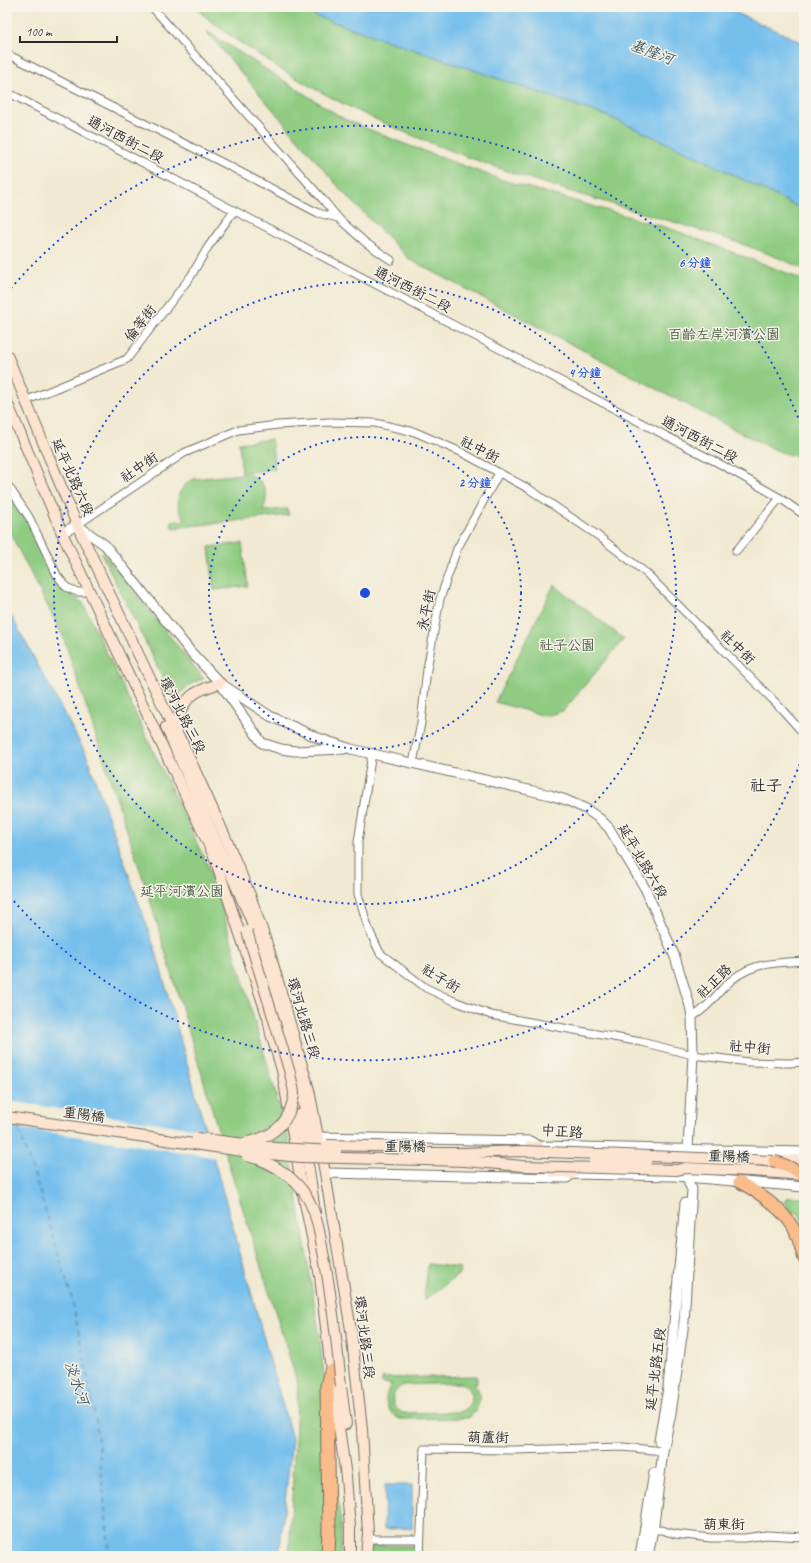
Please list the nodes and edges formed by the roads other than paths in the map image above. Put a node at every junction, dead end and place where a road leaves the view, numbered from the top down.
1 (152, 7) edge
2 (7, 54) edge
3 (7, 92) edge
4 (234, 211) junction
5 (338, 218) junction
6 (391, 260) dead end
7 (7, 356) edge
8 (25, 401) junction
9 (7, 402) edge
10 (499, 473) junction
11 (7, 484) edge
12 (780, 498) junction
13 (804, 515) edge
14 (77, 525) junction
15 (62, 532) junction
16 (736, 551) dead end
17 (91, 592) junction
18 (220, 683) junction
19 (174, 730) junction
20 (804, 734) edge
21 (351, 749) junction
22 (372, 753) junction
23 (413, 763) junction
24 (227, 892) junction
25 (804, 961) edge
26 (692, 1017) junction
27 (268, 1018) junction
28 (694, 1055) junction
29 (804, 1062) edge
30 (7, 1110) edge
31 (7, 1117) edge
32 (317, 1138) junction
33 (242, 1143) junction
34 (190, 1144) junction
35 (534, 1146) junction
36 (636, 1148) junction
37 (688, 1149) junction
38 (723, 1150) junction
39 (804, 1152) edge
40 (302, 1153) junction
41 (318, 1155) junction
42 (666, 1157) junction
43 (804, 1160) edge
44 (774, 1161) junction
45 (646, 1162) junction
46 (685, 1168) junction
47 (325, 1173) junction
48 (572, 1174) junction
49 (310, 1176) junction
50 (635, 1176) junction
51 (804, 1176) edge
52 (723, 1180) junction
53 (690, 1181) junction
54 (739, 1182) junction
55 (804, 1187) edge
56 (302, 1189) junction
57 (804, 1259) edge
58 (320, 1276) junction
59 (331, 1371) junction
60 (660, 1451) junction
61 (346, 1477) junction
62 (649, 1530) junction
63 (804, 1537) edge
64 (367, 1539) junction
65 (419, 1539) junction
66 (328, 1556) edge
67 (350, 1556) edge
68 (366, 1556) edge
69 (420, 1556) edge
70 (640, 1556) edge
71 (648, 1556) edge

1 - 5 street
2 - 5 street
3 - 4 street, 通河西街二段
4 - 8 street, 倫等街
4 - 12 street, 通河西街二段
5 - 6 street
7 - 8 main road, 延平北路六段
8 - 14 main road, 延平北路六段
9 - 15 main road
10 - 14 street, 社中街
10 - 20 street, 社中街
10 - 23 street, 永平街
11 - 17 street
12 - 13 street, 通河西街二段
12 - 16 street
14 - 15 street
14 - 18 street, 延平北路六段
14 - 19 main road, 環河北路三段
15 - 17 main road
15 - 41 main road
17 - 24 main road
18 - 19 main road
18 - 21 street, 延平北路六段
18 - 21 street, 延平北路六段
19 - 32 main road, 環河北路三段
21 - 22 street, 延平北路六段
22 - 23 street, 延平北路六段
22 - 28 street, 社子街
23 - 26 street, 延平北路六段
24 - 27 main road
24 - 33 main road, bridge
25 - 26 street, 社正路
26 - 28 street, 延平北路六段
27 - 49 main road
27 - 56 main road
28 - 29 street, 社中街
28 - 37 street, 延平北路六段
30 - 33 main road, 重陽橋, bridge
31 - 34 main road, 重陽橋, bridge
32 - 35 street, 中正路
32 - 41 main road, 環河北路三段
33 - 40 main road, 重陽橋, bridge
34 - 40 main road, 重陽橋, bridge
34 - 61 main road, bridge
35 - 36 street, 中正路
35 - 40 main road, bridge
36 - 37 street, 中正路
36 - 50 street
37 - 38 street, 中正路
37 - 53 street, 延平北路五段
38 - 39 street, 中正路
38 - 52 street
40 - 42 main road, 重陽橋, bridge
40 - 46 main road, 重陽橋, bridge
40 - 48 main road, bridge
41 - 45 main road, bridge
41 - 47 main road, 環河北路三段
41 - 49 main road
42 - 44 main road, 重陽橋, bridge
42 - 45 main road, bridge
43 - 44 main road, 重陽橋
44 - 51 main road, bridge
45 - 46 main road
46 - 51 main road, 重陽橋, bridge
47 - 48 street
47 - 64 main road, 環河北路三段
48 - 50 street
49 - 56 main road
49 - 58 main road
50 - 53 street
52 - 53 street
52 - 54 street
53 - 60 street, 延平北路五段
54 - 55 street
54 - 57 main road
56 - 58 main road
58 - 59 main road
59 - 61 main road
59 - 66 highway
60 - 62 street, 延平北路五段
60 - 65 street, 葫蘆街
61 - 67 main road
62 - 63 street, 葫東街
62 - 70 street, 延平北路五段
62 - 71 street
64 - 65 street
64 - 68 main road, 環河北路三段
65 - 69 street, 葫蘆街

